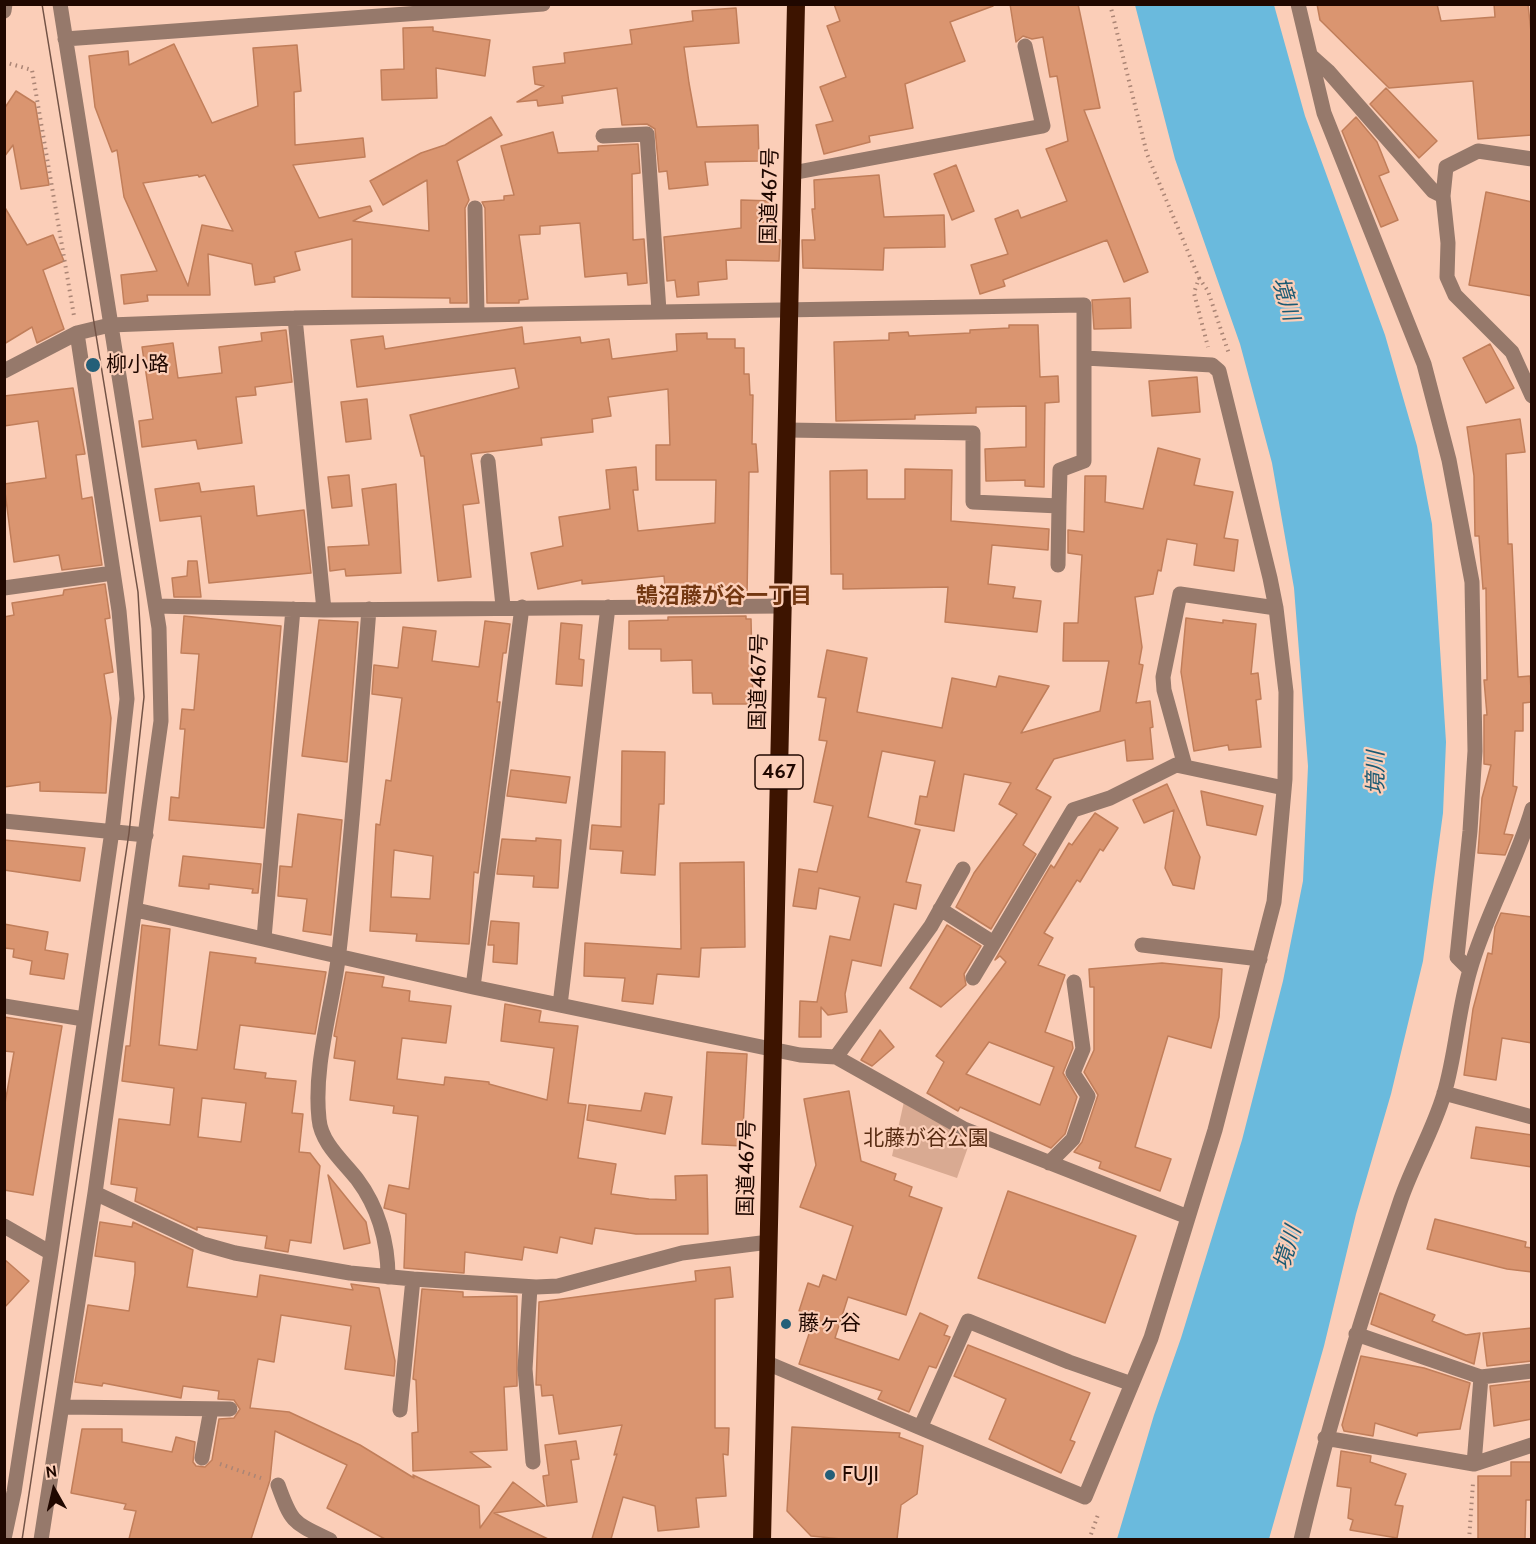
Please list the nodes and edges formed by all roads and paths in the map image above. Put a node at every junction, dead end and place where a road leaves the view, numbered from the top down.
1 (5, 4) edge
2 (60, 4) edge
3 (543, 4) edge
4 (796, 4) edge
5 (1110, 4) edge
6 (1298, 4) edge
7 (450, 7) edge
8 (4, 11) edge
9 (65, 39) junction
10 (1025, 46) dead end
11 (1310, 56) junction
12 (4, 62) edge
13 (603, 136) dead end
14 (1532, 159) edge
15 (792, 173) junction
16 (1443, 196) junction
17 (475, 208) dead end
18 (790, 309) junction
19 (659, 311) junction
20 (477, 314) junction
21 (295, 318) junction
22 (110, 325) junction
23 (77, 333) junction
24 (1085, 358) junction
25 (1212, 365) junction
26 (4, 371) edge
27 (1532, 396) edge
28 (787, 430) junction
29 (488, 461) dead end
30 (1059, 506) junction
31 (1058, 565) dead end
32 (113, 573) junction
33 (4, 588) edge
34 (156, 606) junction
35 (503, 606) junction
36 (782, 606) junction
37 (522, 607) junction
38 (608, 607) junction
39 (1276, 608) junction
40 (293, 609) junction
41 (369, 609) junction
42 (324, 610) junction
43 (1185, 766) junction
44 (1284, 788) junction
45 (1532, 809) edge
46 (4, 821) edge
47 (112, 831) junction
48 (146, 835) junction
49 (963, 869) dead end
50 (940, 909) junction
51 (136, 910) junction
52 (264, 938) junction
53 (994, 943) junction
54 (1142, 945) dead end
55 (339, 955) junction
56 (1260, 959) junction
57 (1470, 970) junction
58 (973, 978) dead end
59 (1074, 982) dead end
60 (473, 987) junction
61 (4, 1005) edge
62 (560, 1005) junction
63 (84, 1019) junction
64 (772, 1049) junction
65 (836, 1057) junction
66 (1444, 1093) junction
67 (1532, 1117) edge
68 (1049, 1163) junction
69 (95, 1193) junction
70 (1188, 1217) junction
71 (4, 1226) edge
72 (769, 1242) junction
73 (51, 1253) junction
74 (388, 1277) junction
75 (412, 1279) junction
76 (530, 1287) junction
77 (1356, 1334) junction
78 (767, 1363) junction
79 (1532, 1371) edge
80 (1481, 1377) junction
81 (1132, 1384) junction
82 (63, 1407) junction
83 (211, 1408) junction
84 (230, 1409) dead end
85 (400, 1410) dead end
86 (921, 1426) junction
87 (1325, 1437) junction
88 (1532, 1444) edge
89 (202, 1458) joint
90 (533, 1462) dead end
91 (1474, 1464) junction
92 (278, 1485) joint
93 (4, 1539) edge
94 (41, 1539) edge
95 (330, 1539) edge
96 (762, 1539) edge
97 (1301, 1539) edge
98 (1469, 1539) edge

1 - 8 street
2 - 9 street
3 - 7 street
4 - 15 highway, 国道467号 / 467
5 - 25 path
6 - 11 street
7 - 9 street
9 - 22 street
10 - 15 street
11 - 16 street
11 - 57 street
12 - 23 path
13 - 19 street
14 - 16 street
15 - 18 highway, 国道467号 / 467
16 - 27 street
17 - 20 street
18 - 19 street
18 - 24 street
18 - 28 highway, 国道467号 / 467
19 - 20 street
20 - 21 street
21 - 22 street
21 - 42 street
22 - 23 street
22 - 34 street
23 - 26 street
23 - 32 street
24 - 25 street
24 - 30 street
25 - 39 street
28 - 30 street
28 - 36 highway, 国道467号 / 467
29 - 35 street
30 - 31 street
32 - 33 street
32 - 47 street
34 - 40 street
34 - 48 street
35 - 37 street
35 - 41 street
36 - 38 street
36 - 64 highway, 国道467号 / 467
37 - 38 street
37 - 60 street
38 - 62 street
39 - 43 street
39 - 44 street
40 - 42 street
40 - 52 street
41 - 42 street
41 - 55 street
43 - 44 street
43 - 53 street
44 - 56 street
45 - 57 street
46 - 47 street
47 - 48 street
47 - 63 street
48 - 51 street
49 - 50 street
50 - 53 street
50 - 65 street
51 - 52 street
51 - 69 street
52 - 55 street
53 - 58 street
54 - 56 street
55 - 60 street
55 - 74 street
56 - 70 street
57 - 66 street
59 - 68 street
60 - 62 street
61 - 63 street
62 - 64 street
63 - 73 street
64 - 65 street
64 - 72 highway, 国道467号 / 467
65 - 68 street
66 - 67 street
66 - 77 street
68 - 70 street
69 - 74 street
69 - 82 street
70 - 81 street
71 - 73 street
72 - 76 street
72 - 78 highway, 国道467号 / 467
73 - 93 street
74 - 75 street
75 - 76 street
75 - 85 street
76 - 90 street
77 - 80 street
77 - 87 street
78 - 86 street
78 - 96 highway, 国道467号 / 467
79 - 80 street
80 - 91 street
81 - 86 street
81 - 86 street
82 - 83 street
82 - 94 street
83 - 84 street
83 - 89 street
87 - 91 street
87 - 97 street
88 - 91 street
89 - 92 path
91 - 98 path
92 - 95 street

